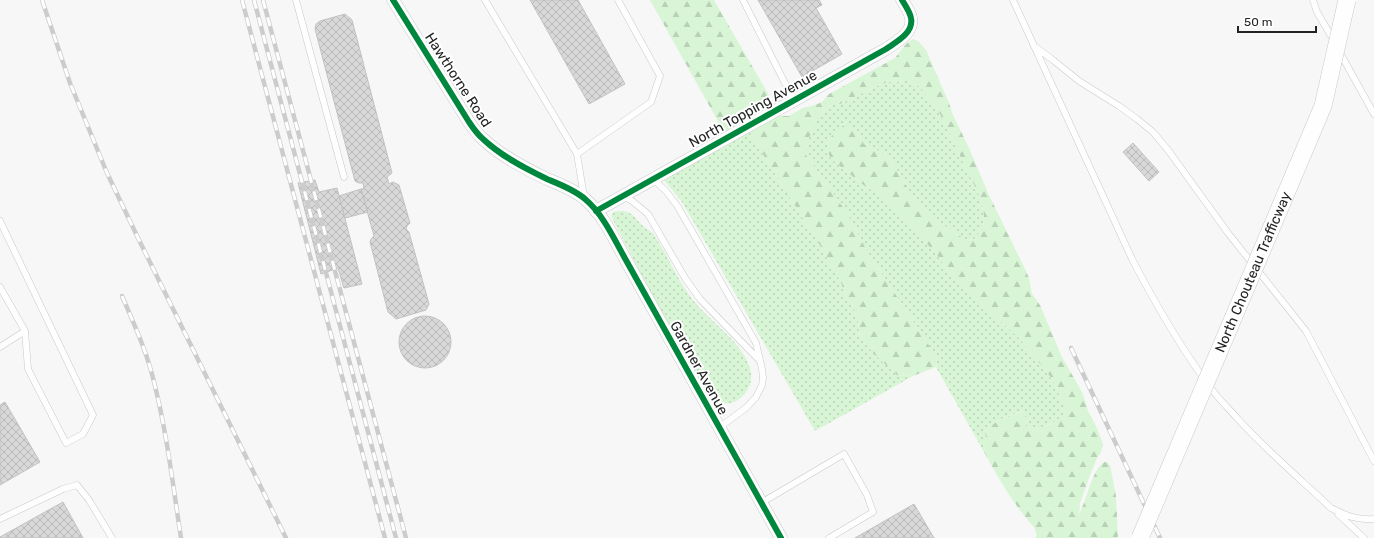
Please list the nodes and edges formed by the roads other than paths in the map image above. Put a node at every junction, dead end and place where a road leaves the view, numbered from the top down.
1 (296, 0) edge
2 (393, 0) edge
3 (485, 0) edge
4 (618, 0) edge
5 (743, 0) edge
6 (902, 0) edge
7 (1013, 0) edge
8 (1313, 0) edge
9 (1347, 0) edge
10 (1033, 45) junction
11 (794, 101) junction
12 (1374, 114) edge
13 (577, 154) junction
14 (344, 177) dead end
15 (653, 179) junction
16 (623, 196) junction
17 (585, 198) junction
18 (596, 211) junction
19 (0, 221) edge
20 (0, 287) edge
21 (25, 332) junction
22 (0, 347) edge
23 (760, 362) junction
24 (719, 428) junction
25 (1374, 460) edge
26 (761, 503) junction
27 (1331, 508) junction
28 (0, 519) edge
29 (1374, 519) edge
30 (112, 538) edge
31 (781, 538) edge
32 (829, 538) edge
33 (1140, 538) edge
34 (1364, 538) edge

1 - 14 lane
2 - 17 street, Hawthorne Road
3 - 13 lane
4 - 13 lane
5 - 11 lane
6 - 11 street, North Topping Avenue
7 - 10 lane
8 - 12 lane
9 - 33 main road, North Chouteau Trafficway, bridge
10 - 25 lane
10 - 27 lane
11 - 15 street, North Topping Avenue
13 - 17 lane
15 - 16 street, North Topping Avenue
15 - 23 lane
16 - 18 street, North Topping Avenue
16 - 23 lane
17 - 18 street, Hawthorne Road
18 - 24 street, Gardner Avenue
19 - 21 lane
20 - 21 lane
21 - 22 lane
23 - 24 lane
24 - 26 street, Gardner Avenue
26 - 31 street, Gardner Avenue
26 - 32 lane
27 - 29 lane
27 - 34 lane
28 - 30 lane

